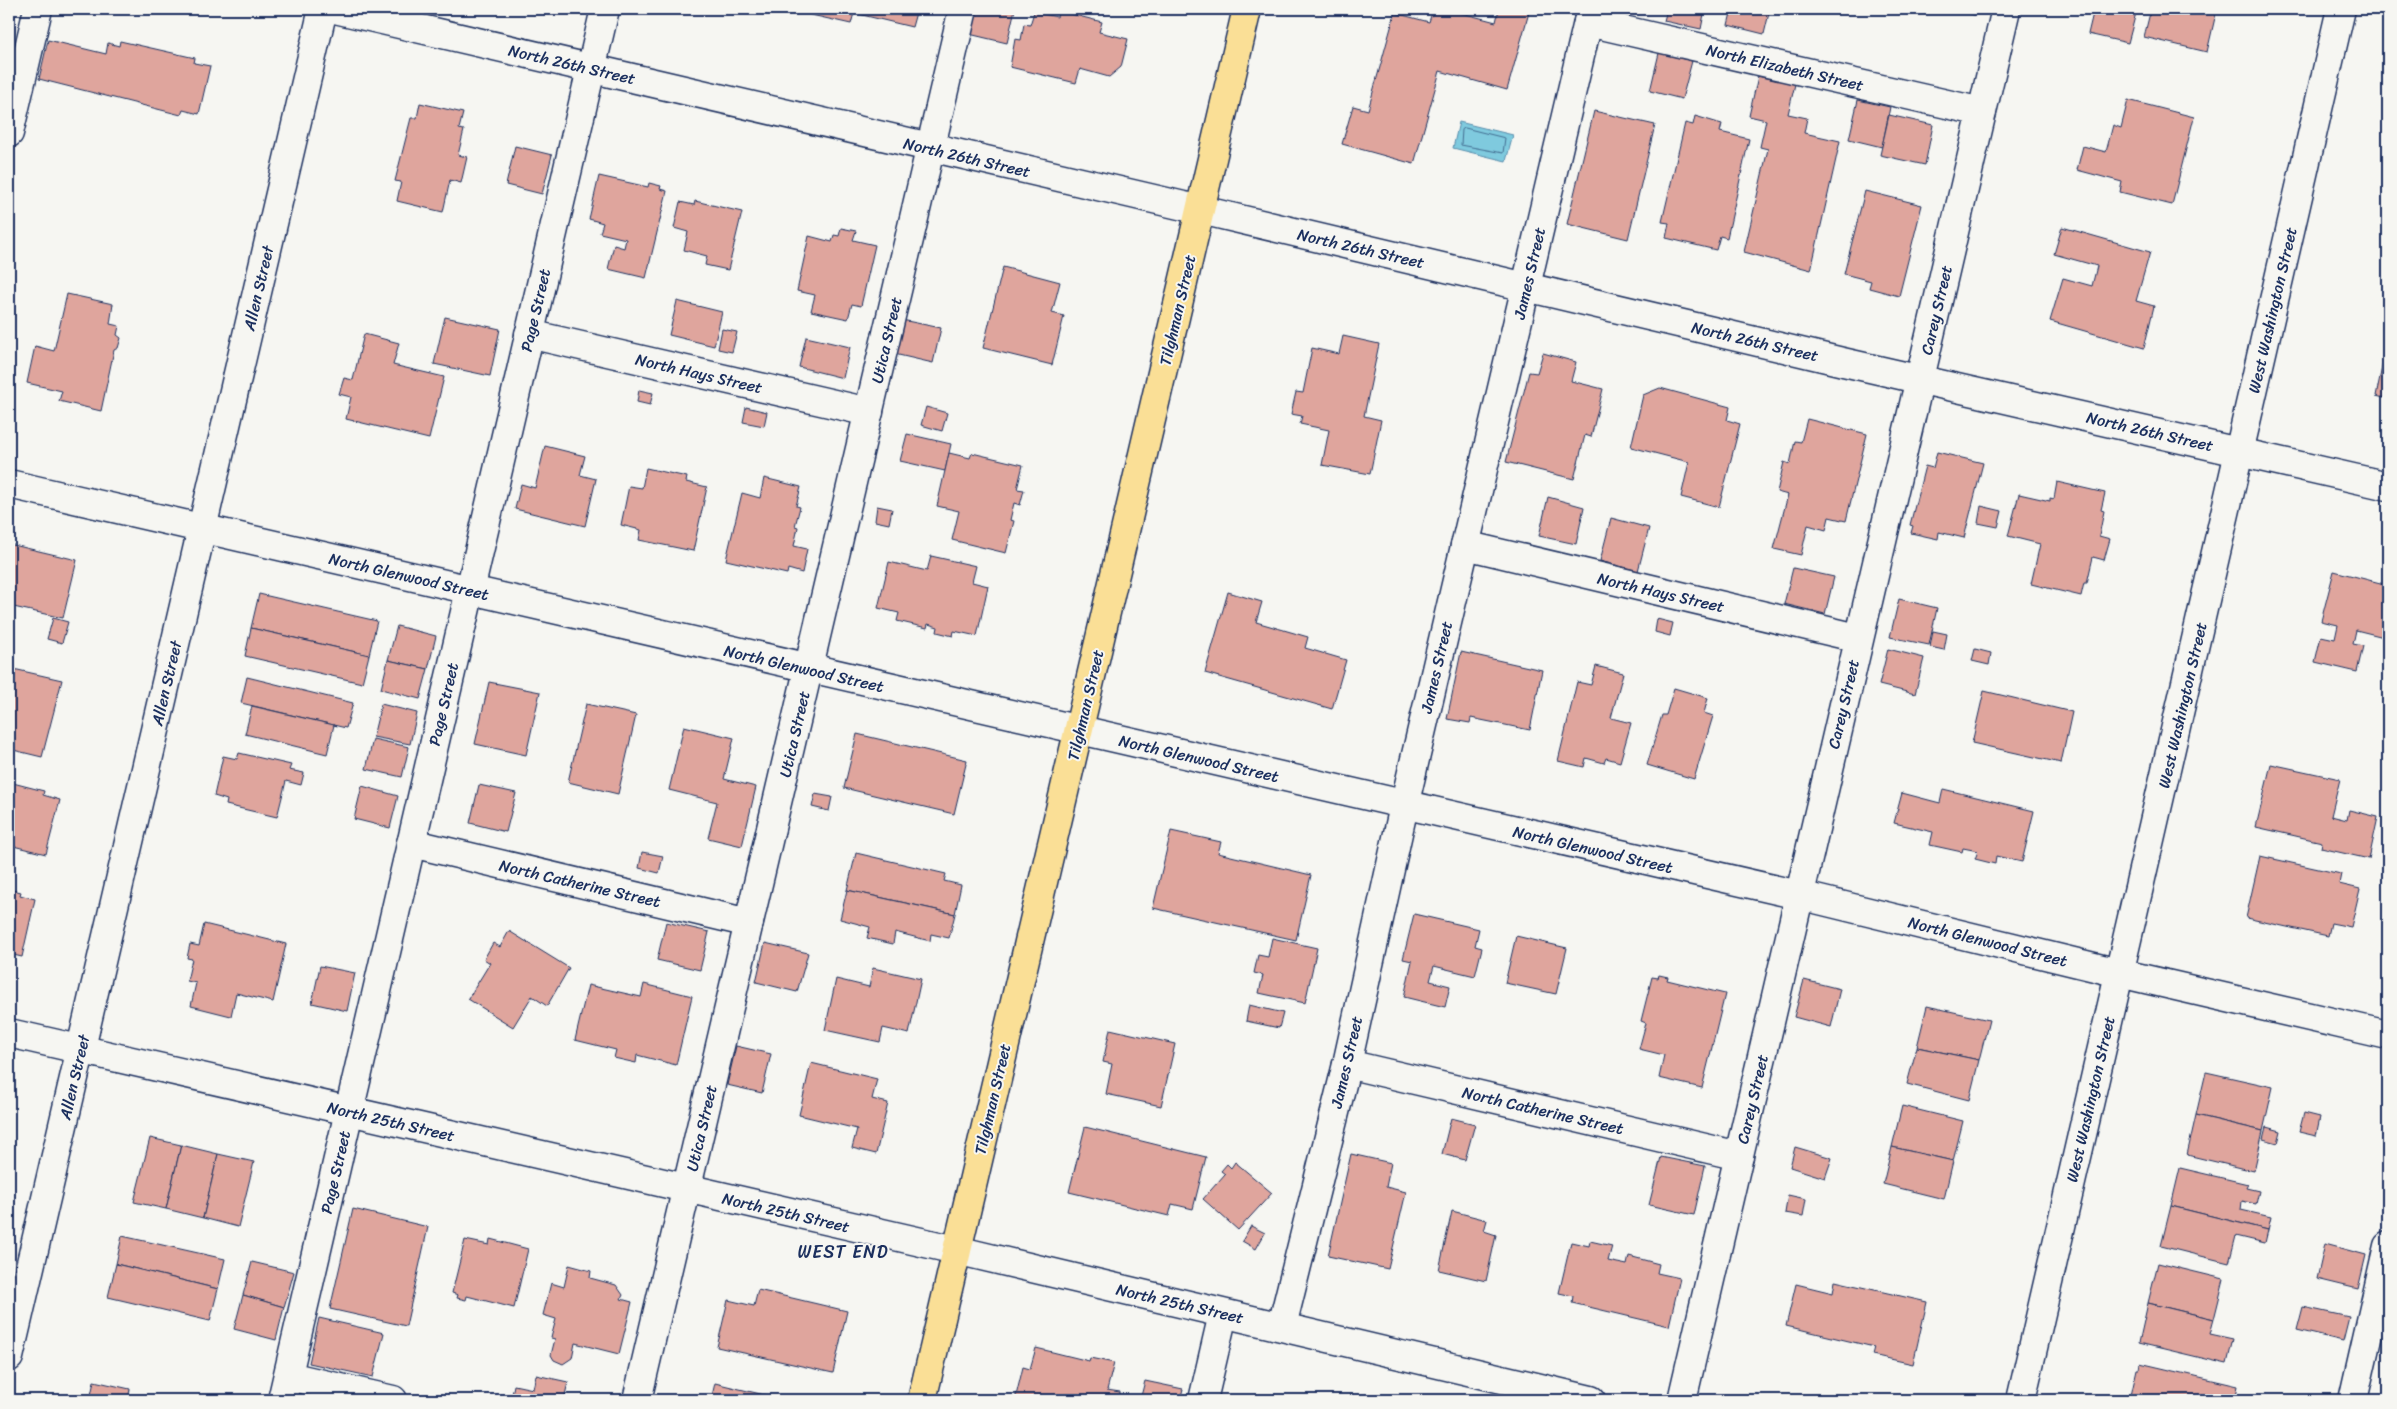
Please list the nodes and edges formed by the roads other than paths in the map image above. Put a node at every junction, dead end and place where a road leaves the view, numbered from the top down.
1 (38, 9) edge
2 (323, 9) edge
3 (335, 9) edge
4 (605, 9) edge
5 (963, 9) edge
6 (1247, 9) edge
7 (2006, 9) edge
8 (2341, 9) edge
9 (1590, 15) edge
10 (591, 69) junction
11 (1982, 112) junction
12 (9, 133) edge
13 (931, 149) junction
14 (1201, 210) junction
15 (1526, 286) junction
16 (529, 334) junction
17 (1920, 380) junction
18 (869, 412) junction
19 (2240, 451) junction
20 (9, 484) edge
21 (2388, 486) edge
22 (202, 528) junction
23 (1465, 545) junction
24 (470, 590) junction
25 (1858, 638) junction
26 (809, 669) junction
27 (1079, 730) junction
28 (1404, 806) junction
29 (411, 843) junction
30 (1799, 895) junction
31 (749, 923) junction
32 (2119, 973) junction
33 (9, 1033) edge
34 (2388, 1035) edge
35 (80, 1049) junction
36 (1346, 1064) junction
37 (349, 1112) junction
38 (1739, 1156) junction
39 (686, 1190) junction
40 (2388, 1246) edge
41 (956, 1250) junction
42 (1223, 1314) junction
43 (1282, 1326) junction
44 (9, 1357) edge
45 (285, 1388) edge
46 (393, 1400) edge
47 (637, 1400) edge
48 (922, 1400) edge
49 (1203, 1400) edge
50 (1591, 1400) edge
51 (1682, 1400) edge
52 (2021, 1400) edge
53 (2353, 1400) edge

1 - 12 street
2 - 22 street, Allen Street
3 - 10 street, North 26th Street
4 - 10 street, Page Street
5 - 13 street, Utica Street
6 - 14 main road, Tilghman Street
7 - 11 street, Carey Street
8 - 19 street, West Washington Street
9 - 11 street, North Elizabeth Street
9 - 15 street, James Street
10 - 13 street, North 26th Street
10 - 16 street, Page Street
11 - 17 street, Carey Street
13 - 14 street, North 26th Street
13 - 18 street, Utica Street
14 - 15 street, North 26th Street
14 - 27 main road, Tilghman Street
15 - 17 street, North 26th Street
15 - 23 street, James Street
16 - 18 street, North Hays Street
16 - 24 street, Page Street
17 - 19 street, North 26th Street
17 - 25 street, Carey Street
18 - 26 street, Utica Street
19 - 21 street, North 26th Street
19 - 32 street, West Washington Street
20 - 22 street, North Glenwood Street
22 - 24 street, North Glenwood Street
22 - 35 street, Allen Street
23 - 25 street, North Hays Street
23 - 28 street, James Street
24 - 26 street, North Glenwood Street
24 - 29 street, Page Street
25 - 30 street, Carey Street
26 - 27 street, North Glenwood Street
26 - 31 street, Utica Street
27 - 28 street, North Glenwood Street
27 - 41 main road, Tilghman Street
28 - 30 street, North Glenwood Street
28 - 36 street, James Street
29 - 31 street, North Catherine Street
29 - 37 street, Page Street
30 - 32 street, North Glenwood Street
30 - 38 street, Carey Street
31 - 39 street, Utica Street
32 - 34 street, North Glenwood Street
32 - 52 street, West Washington Street
33 - 35 street, North 25th Street
35 - 37 street, North 25th Street
35 - 44 street, Allen Street
36 - 38 street, North Catherine Street
36 - 43 street, James Street
37 - 39 street, North 25th Street
37 - 45 street, Page Street
38 - 51 street, Carey Street
39 - 41 street, North 25th Street
39 - 47 street, Utica Street
40 - 53 street
41 - 42 street, North 25th Street
41 - 48 main road, Tilghman Street
42 - 43 street, North 25th Street
42 - 49 street
43 - 50 street, North 25th Street
45 - 46 street

